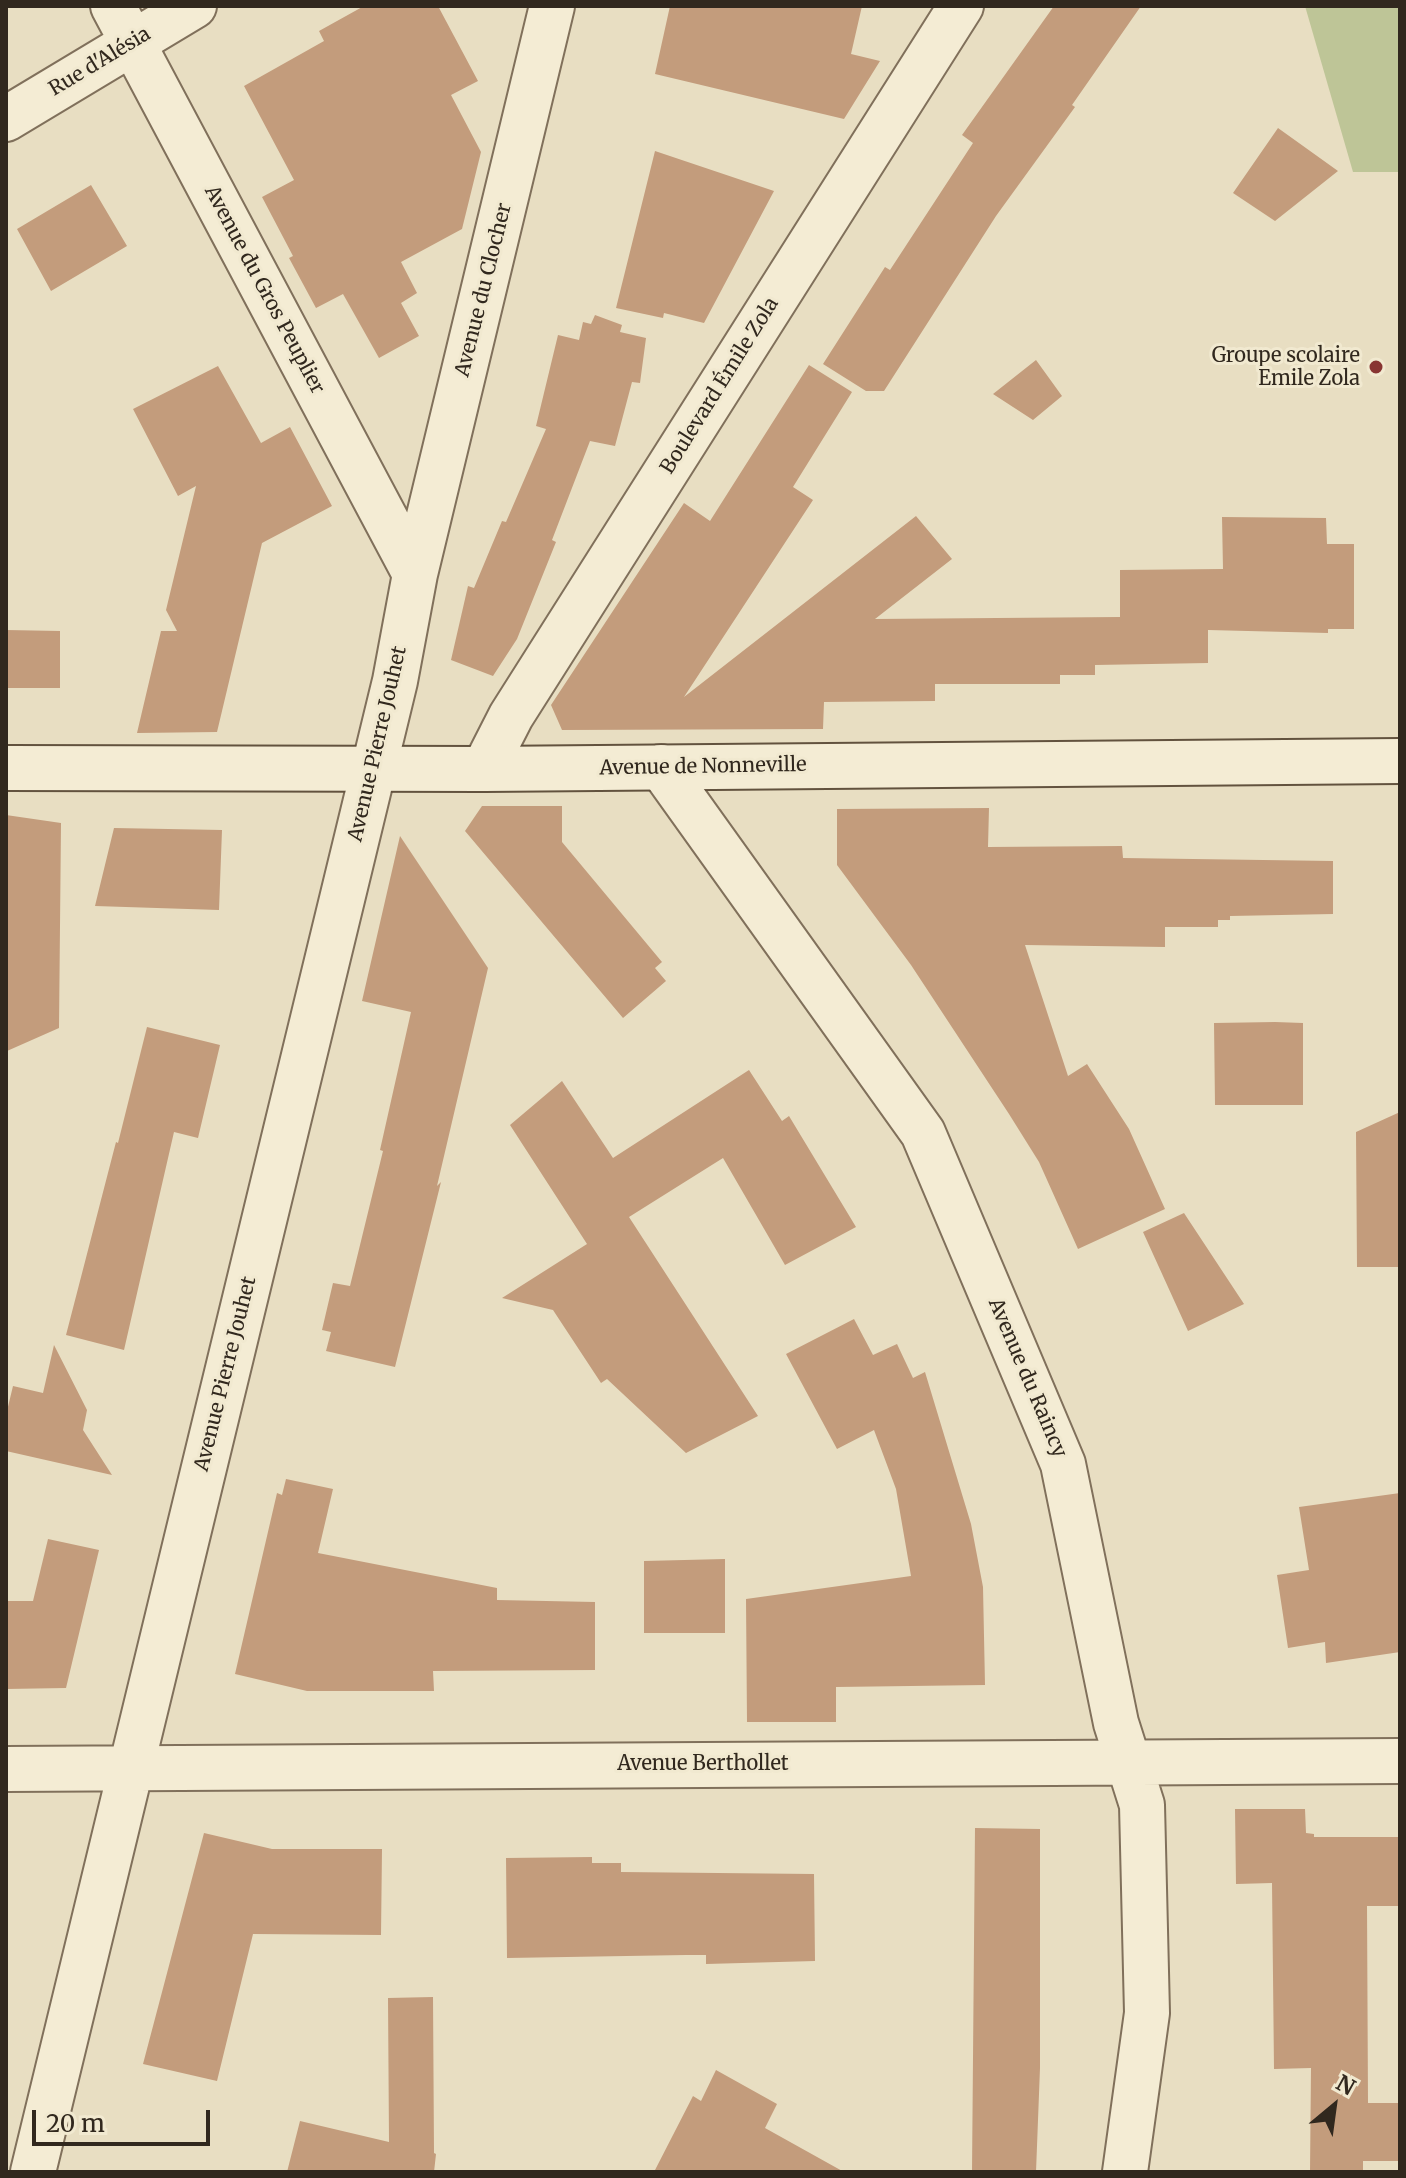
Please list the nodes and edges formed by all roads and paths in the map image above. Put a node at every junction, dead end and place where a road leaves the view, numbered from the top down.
1 (194, 6) edge
2 (552, 6) edge
3 (961, 6) edge
4 (123, 24) edge
5 (6, 119) edge
6 (415, 574) junction
7 (1400, 761) edge
8 (661, 767) junction
9 (6, 768) edge
10 (373, 769) junction
11 (484, 769) junction
12 (1400, 1761) edge
13 (1130, 1762) junction
14 (132, 1768) junction
15 (6, 1769) edge
16 (33, 2172) edge
17 (1125, 2172) edge

1 - 4 street, Rue d'Alésia
2 - 6 street, Avenue du Clocher
3 - 11 street, Boulevard Émile Zola
4 - 5 street, Rue d'Alésia
4 - 6 street, Avenue du Gros Peuplier
6 - 10 street, Avenue Pierre Jouhet
7 - 8 street, Avenue de Nonneville
8 - 11 street, Avenue de Nonneville
8 - 13 street, Avenue du Raincy
9 - 10 street, Avenue de Nonneville
10 - 11 street, Avenue de Nonneville
10 - 14 street, Avenue Pierre Jouhet
12 - 13 street, Avenue Berthollet
13 - 14 street, Avenue Berthollet
13 - 17 street, Avenue du Raincy
14 - 15 street, Avenue Berthollet
14 - 16 street, Avenue Pierre Jouhet

